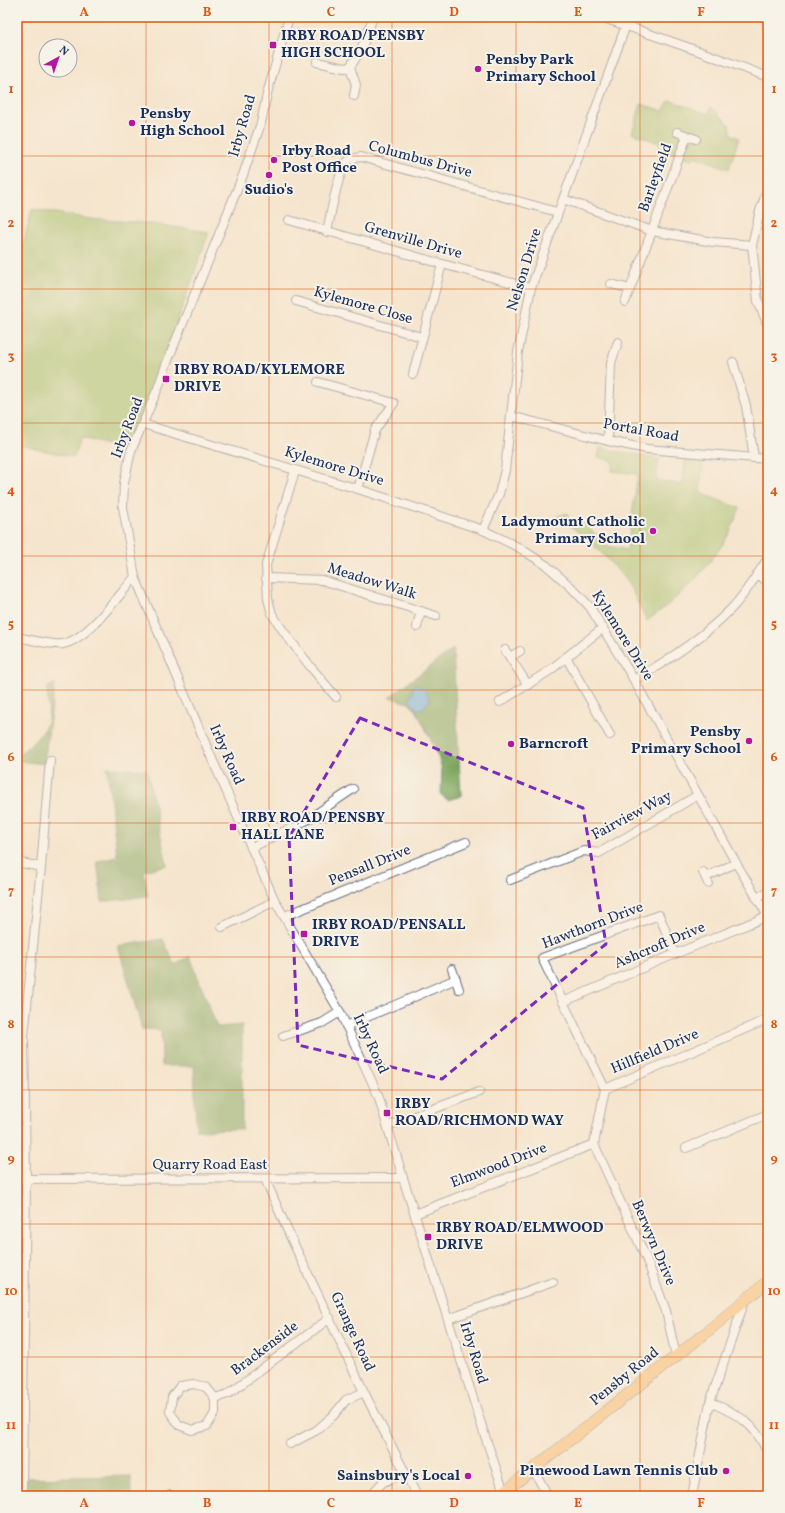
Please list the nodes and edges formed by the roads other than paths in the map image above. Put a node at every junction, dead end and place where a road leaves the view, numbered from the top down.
1 (289, 17) edge
2 (373, 17) edge
3 (601, 17) edge
4 (626, 25) junction
5 (317, 62) dead end
6 (350, 67) junction
7 (768, 77) edge
8 (354, 96) dead end
9 (677, 132) dead end
10 (687, 136) junction
11 (696, 139) dead end
12 (768, 188) edge
13 (563, 199) junction
14 (557, 212) junction
15 (289, 220) dead end
16 (652, 231) junction
17 (326, 232) junction
18 (752, 245) junction
19 (442, 264) junction
20 (611, 284) dead end
21 (531, 288) junction
22 (630, 289) junction
23 (296, 301) dead end
24 (624, 302) dead end
25 (768, 326) edge
26 (422, 338) junction
27 (618, 342) dead end
28 (733, 362) dead end
29 (413, 374) dead end
30 (318, 382) dead end
31 (511, 416) junction
32 (143, 424) junction
33 (608, 441) junction
34 (754, 458) junction
35 (768, 460) edge
36 (295, 471) junction
37 (358, 489) junction
38 (483, 530) junction
39 (768, 558) edge
40 (758, 574) junction
41 (135, 577) junction
42 (266, 578) junction
43 (768, 582) edge
44 (421, 611) junction
45 (436, 616) dead end
46 (417, 627) dead end
47 (603, 628) junction
48 (17, 637) edge
49 (506, 650) dead end
50 (520, 651) dead end
51 (510, 657) junction
52 (566, 657) junction
53 (634, 680) junction
54 (528, 685) junction
55 (336, 696) dead end
56 (500, 702) dead end
57 (610, 735) dead end
58 (50, 760) dead end
59 (353, 789) dead end
60 (698, 795) junction
61 (466, 842) dead end
62 (251, 848) junction
63 (17, 862) edge
64 (736, 863) junction
65 (41, 867) junction
66 (706, 877) dead end
67 (510, 880) dead end
68 (768, 892) edge
69 (756, 897) junction
70 (275, 901) junction
71 (285, 916) junction
72 (768, 916) edge
73 (222, 927) dead end
74 (675, 954) junction
75 (452, 969) dead end
76 (456, 979) junction
77 (459, 988) dead end
78 (563, 1002) junction
79 (340, 1012) junction
80 (768, 1019) edge
81 (346, 1026) junction
82 (283, 1036) dead end
83 (605, 1089) junction
84 (479, 1092) dead end
85 (768, 1114) edge
86 (388, 1126) junction
87 (594, 1144) junction
88 (686, 1148) dead end
89 (402, 1178) junction
90 (17, 1179) edge
91 (26, 1179) junction
92 (265, 1179) junction
93 (415, 1214) junction
94 (768, 1281) edge
95 (553, 1282) dead end
96 (746, 1299) junction
97 (330, 1318) junction
98 (448, 1319) junction
99 (676, 1356) junction
100 (364, 1392) junction
101 (215, 1398) junction
102 (710, 1402) junction
103 (290, 1444) dead end
104 (768, 1453) edge
105 (533, 1469) junction
106 (405, 1473) junction
107 (22, 1488) dead end
108 (502, 1494) edge
109 (370, 1496) edge
110 (417, 1496) edge
111 (548, 1496) edge
112 (692, 1496) edge

1 - 32 street, Irby Road
2 - 6 street
3 - 4 street
4 - 7 street
4 - 13 street, Nelson Drive
5 - 6 street
6 - 8 street
9 - 10 street, Barleyfield
10 - 11 street, Barleyfield
10 - 16 street, Barleyfield
12 - 18 street
13 - 14 street, Nelson Drive
13 - 16 street
14 - 17 street, Columbus Drive
14 - 21 street, Nelson Drive
15 - 17 street, Grenville Drive
16 - 18 street
16 - 22 street, Barleyfield
17 - 19 street, Grenville Drive
18 - 25 street
19 - 21 street, Grenville Drive
19 - 26 street
20 - 22 street
21 - 31 street, Nelson Drive
22 - 24 street, Barleyfield
23 - 26 street, Kylemore Close
26 - 29 street
27 - 33 street
28 - 34 street
30 - 37 street
31 - 33 street, Portal Road
31 - 38 street, Nelson Drive
32 - 36 street, Kylemore Drive
32 - 41 street, Irby Road
33 - 34 street, Portal Road
34 - 35 street, Portal Road
36 - 37 street, Kylemore Drive
36 - 42 street
37 - 38 street, Kylemore Drive
38 - 47 street, Kylemore Drive
39 - 40 street
40 - 43 street
40 - 53 street
41 - 48 street
41 - 62 street, Irby Road
42 - 44 street, Meadow Walk
42 - 55 street
44 - 45 street, Meadow Walk
44 - 46 street, Meadow Walk
47 - 52 street
47 - 53 street, Kylemore Drive
49 - 51 street
50 - 51 street
51 - 54 street
52 - 54 street
52 - 57 street
53 - 60 street, Kylemore Drive
54 - 56 street
58 - 65 street
59 - 62 street
60 - 64 street, Kylemore Drive
60 - 67 street, Fairview Way
61 - 71 street, Pensall Drive
62 - 70 street, Irby Road
63 - 65 street
64 - 66 street
64 - 69 street, Kylemore Drive
65 - 91 street
68 - 69 street
69 - 72 street, Kylemore Drive
70 - 71 street, Irby Road
70 - 73 street
71 - 79 street, Irby Road
72 - 74 street, Ashcroft Drive
74 - 78 street, Ashcroft Drive
74 - 78 street, Hawthorn Drive
75 - 76 street
76 - 77 street
76 - 81 street
78 - 83 street, Hawthorn Drive
79 - 81 street, Irby Road
79 - 82 street
80 - 83 street, Hillfield Drive
81 - 86 street, Irby Road
83 - 87 street, Hillfield Drive
84 - 86 street
85 - 88 street
86 - 89 street, Irby Road
87 - 93 street, Elmwood Drive
87 - 99 street, Berwyn Drive
89 - 92 street, Quarry Road East
89 - 93 street, Irby Road
90 - 91 street, Quarry Road East
91 - 92 street, Quarry Road East
91 - 107 street
92 - 97 street, Grange Road
93 - 98 street, Irby Road
94 - 96 main road, Pensby Road
95 - 98 street
96 - 99 main road, Pensby Road
96 - 102 street
97 - 100 street, Grange Road
97 - 101 street, Brackenside
98 - 108 street, Irby Road
99 - 105 main road, Pensby Road
100 - 103 street
100 - 106 street, Grange Road
101 - 101 street
102 - 104 street
102 - 112 street
105 - 108 main road, Pensby Road
105 - 111 street
106 - 109 street
106 - 110 street, Grange Road

